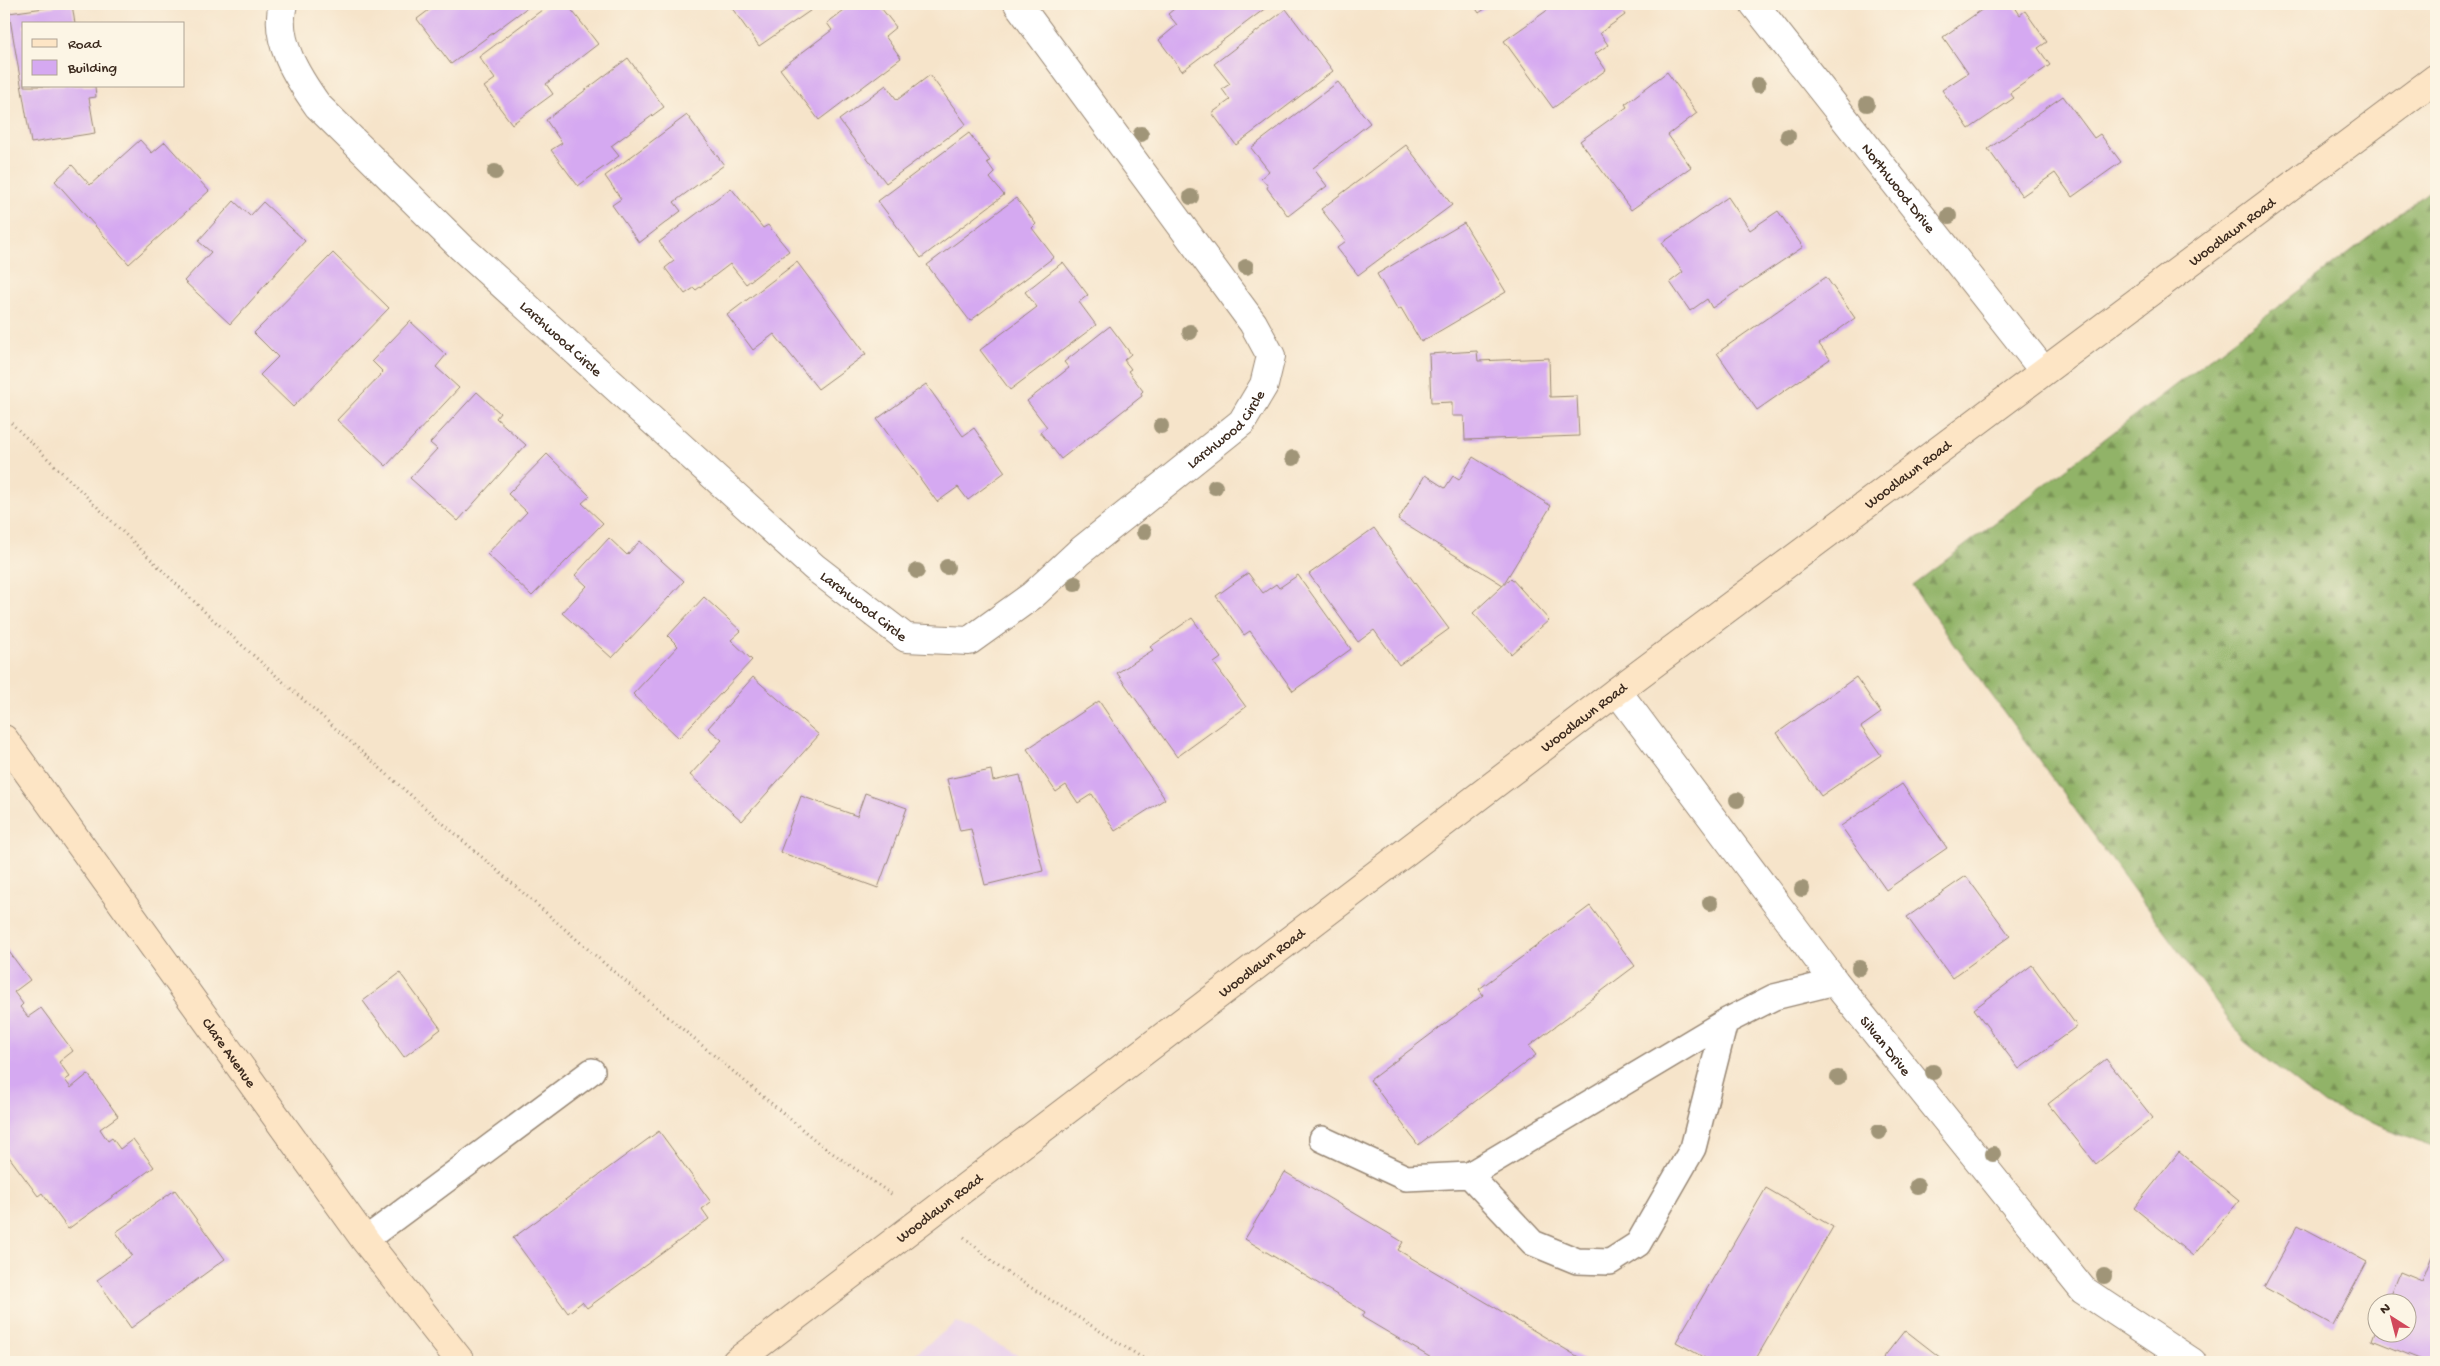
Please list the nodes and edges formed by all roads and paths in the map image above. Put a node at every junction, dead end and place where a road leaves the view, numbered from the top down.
1 (282, 4) edge
2 (1018, 4) edge
3 (1754, 4) edge
4 (2436, 78) edge
5 (2043, 370) junction
6 (4, 416) edge
7 (1617, 690) junction
8 (4, 739) edge
9 (1835, 982) junction
10 (1725, 1022) junction
11 (592, 1071) dead end
12 (1322, 1139) dead end
13 (1469, 1175) junction
14 (928, 1216) junction
15 (365, 1240) junction
16 (461, 1362) edge
17 (736, 1362) edge
18 (1149, 1362) edge
19 (2192, 1362) edge

1 - 2 street, Larchwood Circle
3 - 5 street, Northwood Drive
4 - 5 main road, Woodlawn Road
5 - 7 main road, Woodlawn Road
6 - 14 path
7 - 9 street, Silvan Drive
7 - 14 main road, Woodlawn Road
8 - 15 main road, Clare Avenue
9 - 10 lane
9 - 19 street, Silvan Drive
10 - 13 lane
10 - 13 lane
11 - 15 lane
12 - 13 lane
14 - 17 main road, Woodlawn Road
14 - 18 path
15 - 16 main road, Clare Avenue

